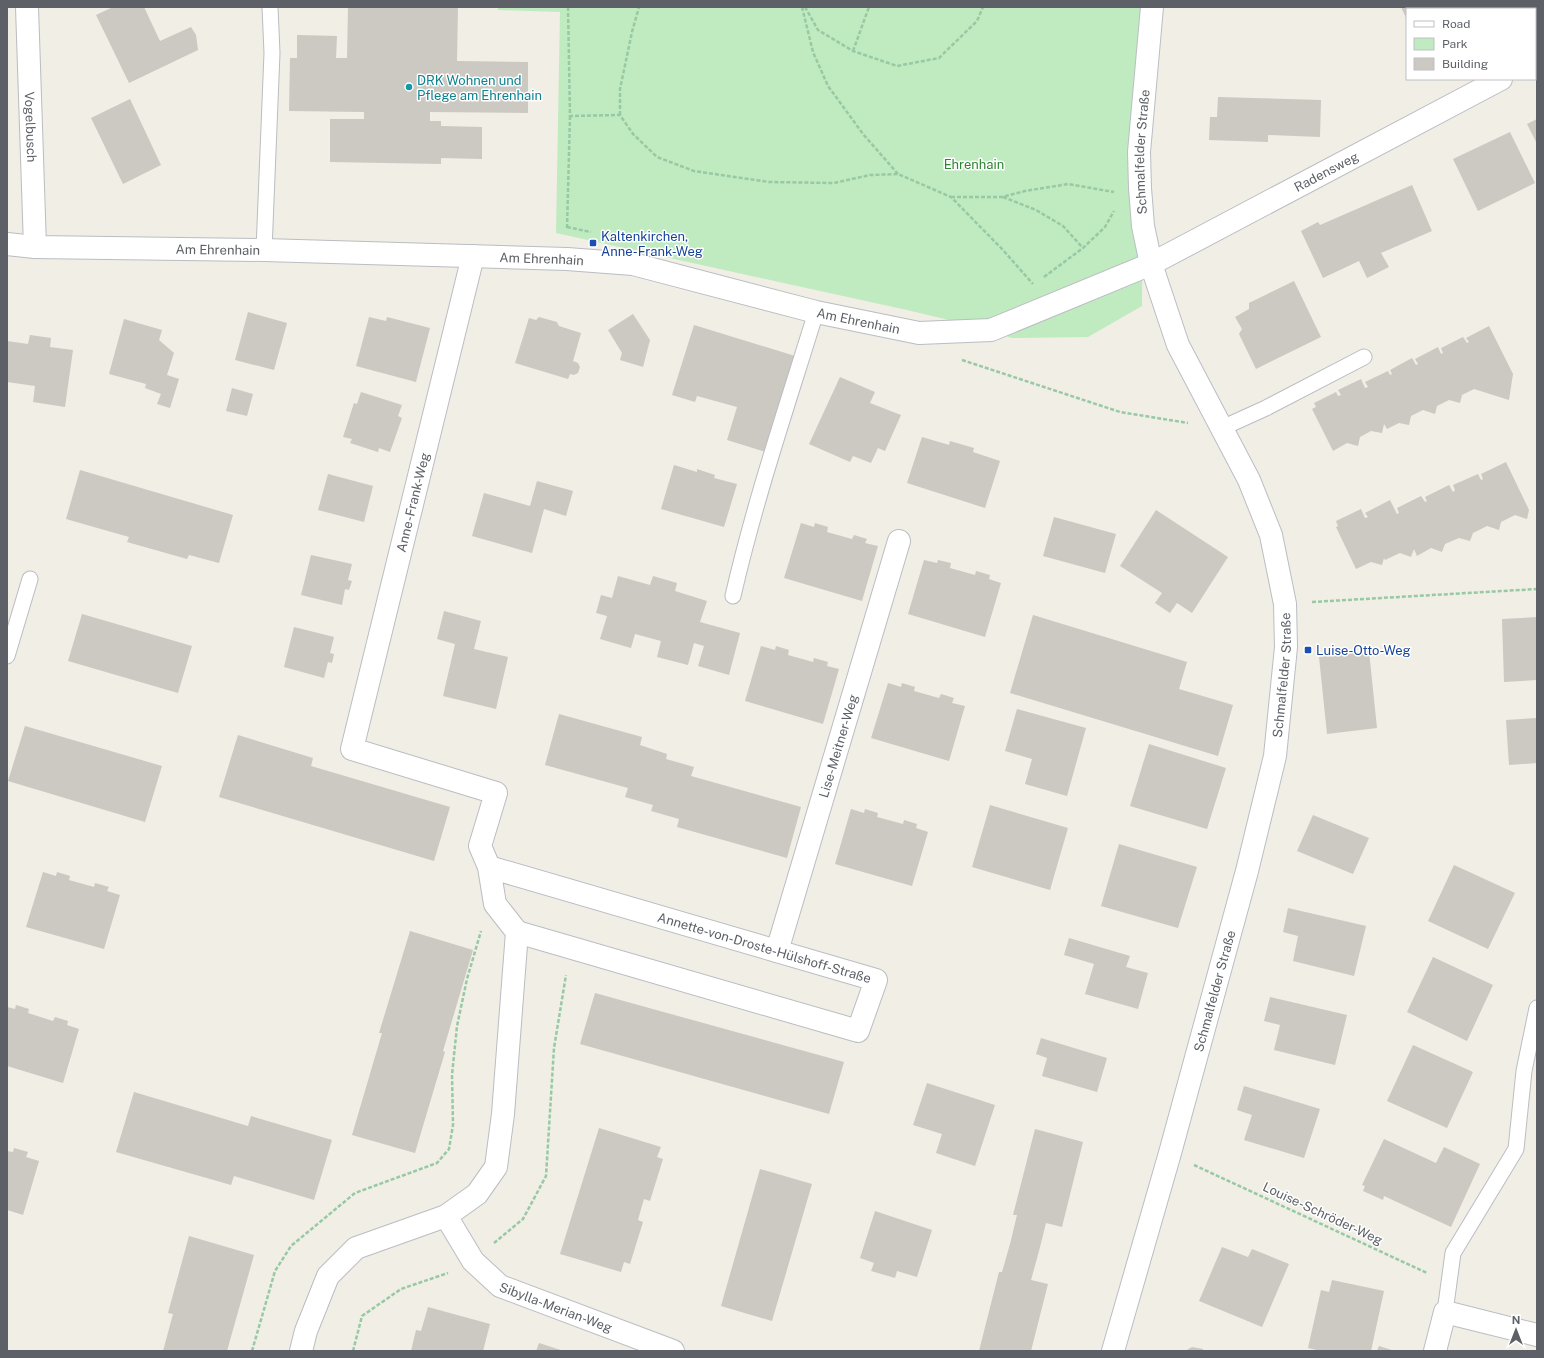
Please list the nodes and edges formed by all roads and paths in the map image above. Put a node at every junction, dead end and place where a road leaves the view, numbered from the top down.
1 (27, 7) edge
2 (270, 7) edge
3 (568, 7) edge
4 (639, 7) edge
5 (803, 7) edge
6 (869, 7) edge
7 (983, 7) edge
8 (1152, 7) edge
9 (853, 51) junction
10 (1499, 80) edge
11 (620, 115) junction
12 (570, 116) junction
13 (898, 174) junction
14 (1140, 188) junction
15 (1116, 192) junction
16 (951, 197) junction
17 (1002, 197) junction
18 (567, 228) junction
19 (598, 233) dead end
20 (7, 244) edge
21 (35, 248) junction
22 (1083, 248) junction
23 (264, 250) junction
24 (473, 256) junction
25 (567, 259) junction
26 (1151, 264) junction
27 (1033, 285) junction
28 (1028, 288) dead end
29 (816, 312) junction
30 (1364, 357) dead end
31 (960, 359) dead end
32 (1222, 428) junction
33 (899, 541) dead end
34 (30, 579) dead end
35 (1537, 589) edge
36 (733, 596) dead end
37 (1285, 604) junction
38 (7, 656) edge
39 (490, 867) junction
40 (495, 904) junction
41 (517, 932) junction
42 (777, 951) junction
43 (1537, 1008) edge
44 (1170, 1153) junction
45 (446, 1216) junction
46 (1428, 1273) dead end
47 (1445, 1312) junction
48 (1537, 1335) edge
49 (252, 1351) edge
50 (300, 1351) edge
51 (673, 1351) edge
52 (1113, 1351) edge
53 (1435, 1351) edge

1 - 21 street, Vogelbusch
2 - 23 lane
3 - 12 path
4 - 11 path
5 - 9 path
5 - 13 path
6 - 9 path
7 - 9 path
8 - 14 street, Schmalfelder Straße
10 - 26 street, Radensweg
11 - 12 path
11 - 13 path
12 - 18 path
13 - 16 path
14 - 15 path
14 - 26 street, Schmalfelder Straße
15 - 17 path
15 - 22 path
16 - 17 path
16 - 27 path
17 - 22 path
18 - 19 path
18 - 25 path
20 - 21 street, Am Ehrenhain
21 - 23 street, Am Ehrenhain
22 - 27 path
23 - 24 street, Am Ehrenhain
24 - 25 street, Am Ehrenhain
24 - 39 street, Anne-Frank-Weg
25 - 29 street, Am Ehrenhain
26 - 29 street, Am Ehrenhain
26 - 32 street, Schmalfelder Straße
27 - 28 path
29 - 36 lane
30 - 32 lane
31 - 32 path
32 - 37 street, Schmalfelder Straße
33 - 42 street, Lise-Meitner-Weg
34 - 38 lane
35 - 37 path
37 - 44 street, Schmalfelder Straße
39 - 40 street
39 - 42 street, Annette-von-Droste-Hülshoff-Straße
40 - 41 street
40 - 49 path
41 - 42 street, Annette-von-Droste-Hülshoff-Straße
41 - 45 street
43 - 47 lane
44 - 46 path, Louise-Schröder-Weg
44 - 52 street, Schmalfelder Straße
45 - 50 street
45 - 51 street, Sibylla-Merian-Weg
47 - 48 street
47 - 53 street

